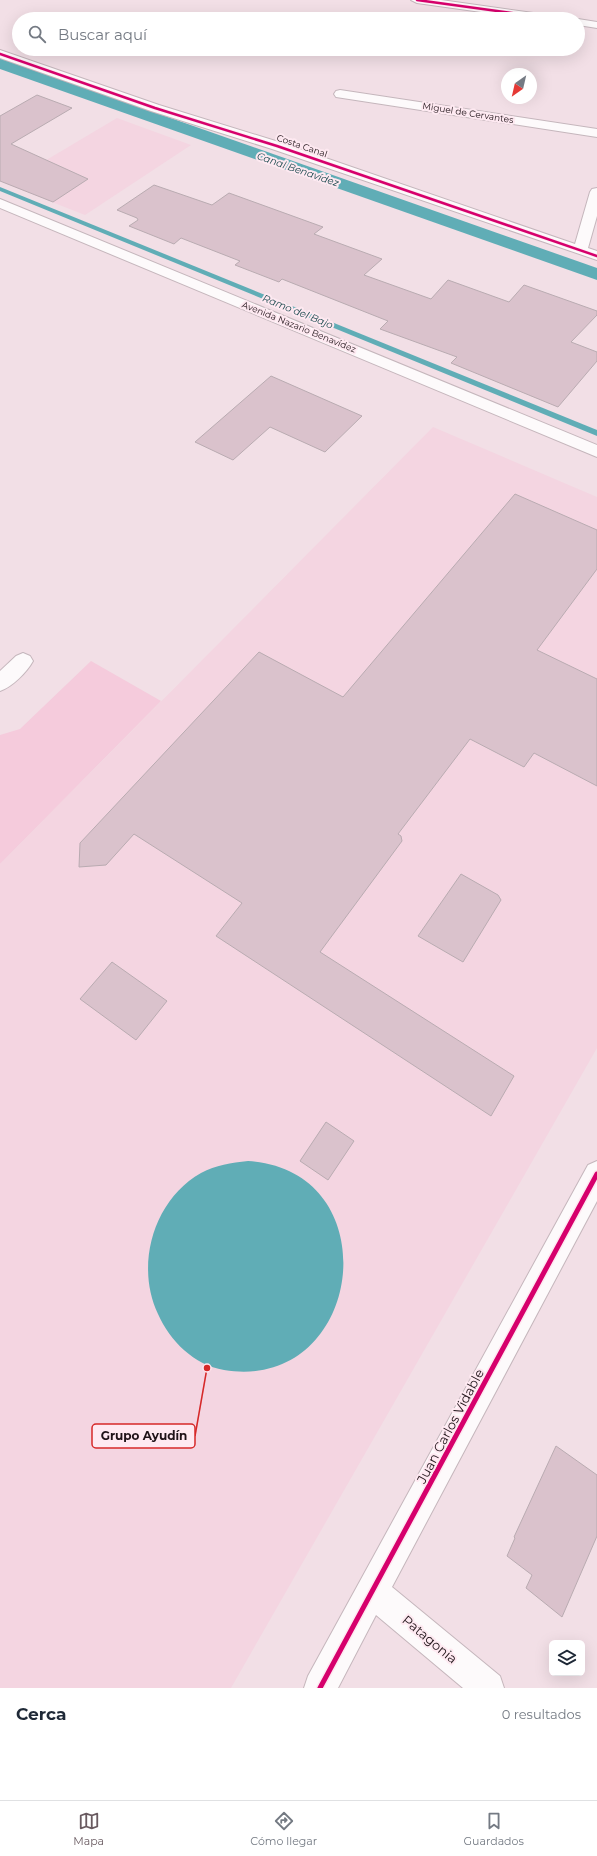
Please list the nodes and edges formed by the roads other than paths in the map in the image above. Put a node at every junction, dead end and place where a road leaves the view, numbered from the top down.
1 (423, 0) edge
2 (506, 12) edge
3 (585, 23) edge
4 (597, 25) edge
5 (0, 54) edge
6 (340, 94) dead end
7 (597, 133) edge
8 (597, 192) edge
9 (0, 203) edge
10 (580, 250) junction
11 (597, 256) edge
12 (597, 451) edge
13 (23, 661) dead end
14 (0, 683) edge
15 (597, 1174) edge
16 (372, 1591) junction
17 (320, 1688) edge
18 (488, 1688) edge

1 - 2 street
3 - 4 street
5 - 10 street, Costa Canal
6 - 7 street, Miguel de Cervantes
8 - 10 street
9 - 12 street, Avenida Nazario Benavídez
10 - 11 street, Costa Canal
13 - 14 street
15 - 16 street, Juan Carlos Vidable
16 - 17 street, Juan Carlos Vidable
16 - 18 street, Patagonia

